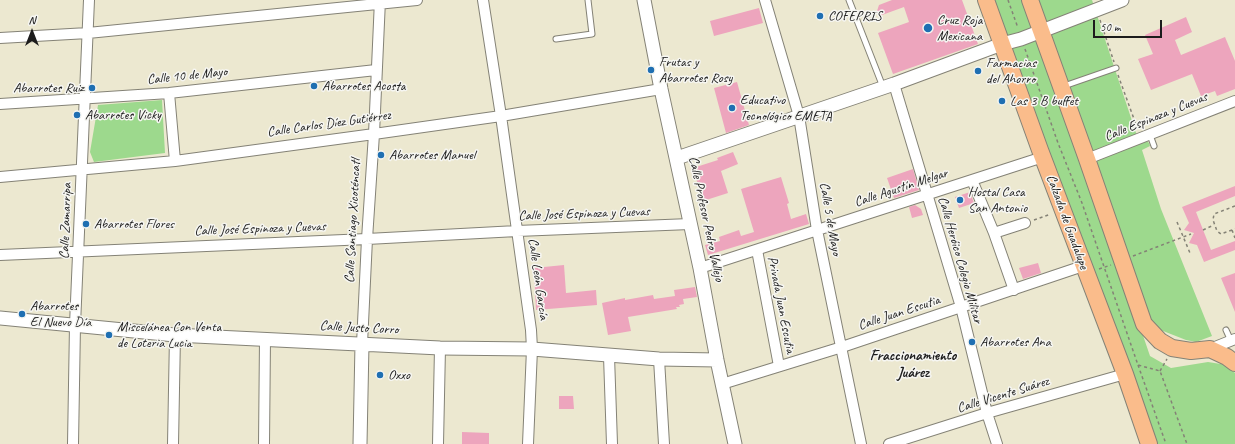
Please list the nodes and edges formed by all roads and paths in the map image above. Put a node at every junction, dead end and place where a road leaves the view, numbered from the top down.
1 (89, 0) edge
2 (416, 0) edge
3 (483, 0) edge
4 (588, 0) edge
5 (644, 0) edge
6 (765, 0) edge
7 (849, 0) edge
8 (986, 0) edge
9 (1008, 0) edge
10 (1030, 0) edge
11 (1122, 0) edge
12 (380, 2) edge
13 (1097, 10) junction
14 (1040, 31) junction
15 (88, 33) junction
16 (0, 38) edge
17 (556, 39) dead end
18 (1021, 39) junction
19 (1002, 44) junction
20 (1116, 68) junction
21 (376, 70) junction
22 (889, 86) junction
23 (1061, 87) junction
24 (661, 89) junction
25 (169, 92) junction
26 (85, 98) junction
27 (1235, 101) edge
28 (0, 104) edge
29 (501, 116) junction
30 (799, 116) junction
31 (374, 134) junction
32 (1146, 136) junction
33 (1154, 146) dead end
34 (1043, 157) junction
35 (677, 158) junction
36 (1087, 159) junction
37 (176, 161) junction
38 (82, 169) junction
39 (0, 177) edge
40 (972, 180) junction
41 (927, 195) junction
42 (1235, 206) edge
43 (1064, 210) junction
44 (1177, 222) dead end
45 (1024, 223) joint
46 (690, 224) junction
47 (1214, 225) junction
48 (1235, 229) edge
49 (817, 230) junction
50 (1203, 230) dead end
51 (1232, 230) junction
52 (517, 231) junction
53 (994, 233) junction
54 (1191, 234) dead end
55 (1183, 237) junction
56 (1235, 238) edge
57 (367, 239) junction
58 (757, 250) junction
59 (79, 251) junction
60 (1190, 253) dead end
61 (0, 255) edge
62 (1122, 261) junction
63 (700, 268) junction
64 (1104, 268) junction
65 (1085, 270) junction
66 (1014, 290) junction
67 (961, 307) junction
68 (0, 318) edge
69 (75, 325) junction
70 (1226, 330) dead end
71 (175, 335) junction
72 (265, 339) junction
73 (1233, 340) edge
74 (362, 344) junction
75 (842, 347) junction
76 (440, 348) junction
77 (532, 349) junction
78 (1210, 349) junction
79 (609, 356) junction
80 (659, 360) junction
81 (717, 360) junction
82 (1235, 363) edge
83 (779, 366) junction
84 (1131, 369) junction
85 (722, 384) junction
86 (987, 413) junction
87 (924, 434) junction
88 (73, 444) edge
89 (173, 444) edge
90 (264, 444) edge
91 (360, 444) edge
92 (438, 444) edge
93 (528, 444) edge
94 (612, 444) edge
95 (664, 444) edge
96 (735, 444) edge
97 (861, 444) edge
98 (890, 444) edge
99 (927, 444) edge
100 (997, 444) edge
101 (1149, 444) edge
102 (1166, 444) edge
103 (1187, 444) edge

1 - 15 street, Calle Zamarripa
2 - 12 street
3 - 29 street, Calle León García
4 - 17 lane
5 - 24 street, Calle Profesor Pedro Vallejo
6 - 30 street, Calle 5 de Mayo
7 - 22 lane
8 - 19 main road, Calzada de Guadalupe
9 - 18 path, Calzada de Guadalupe
10 - 14 main road
11 - 13 street
12 - 15 street
12 - 21 street, Calle Santiago Xicoténcatl
13 - 14 street
13 - 20 path
14 - 18 street
14 - 23 main road
15 - 16 street
15 - 26 street, Calle Zamarripa
18 - 19 street
18 - 64 path, Calzada de Guadalupe
19 - 22 street
19 - 34 main road, Calzada de Guadalupe
20 - 23 lane
20 - 32 path
21 - 25 street, Calle 10 de Mayo
21 - 31 street, Calle Santiago Xicoténcatl
22 - 30 street
22 - 41 street, Calle Heróico Colegio Militar
23 - 36 main road
24 - 29 street, Calle Carlos Díez Gutiérrez
24 - 35 street, Calle Profesor Pedro Vallejo
25 - 26 street, Calle 10 de Mayo
25 - 37 street
26 - 28 street, Calle 10 de Mayo
26 - 38 street, Calle Zamarripa
27 - 32 street, Calle Espinoza y Cuevas
29 - 31 street, Calle Carlos Díez Gutiérrez
29 - 52 street, Calle León García
30 - 35 street
30 - 49 street, Calle 5 de Mayo
31 - 37 street, Calle Carlos Díez Gutiérrez
31 - 57 street, Calle Santiago Xicoténcatl
32 - 33 lane
32 - 36 street, Calle Espinoza y Cuevas
34 - 40 street, Calle Agustín Melgar
34 - 43 main road, Calzada de Guadalupe
35 - 46 street, Calle Profesor Pedro Vallejo
36 - 62 main road
37 - 38 street, Calle Carlos Díez Gutiérrez
38 - 39 street, Calle Carlos Díez Gutiérrez
38 - 59 street, Calle Zamarripa
40 - 41 street, Calle Agustín Melgar
40 - 53 street
41 - 49 street, Calle Agustín Melgar
41 - 67 street, Calle Heróico Colegio Militar
42 - 47 path
43 - 45 path
43 - 65 main road, Calzada de Guadalupe
44 - 55 path
45 - 53 street
46 - 52 street, Calle José Espinoza y Cuevas
46 - 63 street, Calle Profesor Pedro Vallejo
47 - 50 path
47 - 51 path
48 - 51 path
49 - 58 street, Calle Agustín Melgar
49 - 75 street, Calle 5 de Mayo
51 - 56 path
52 - 57 street, Calle José Espinoza y Cuevas
52 - 77 street, Calle León García
53 - 66 street
54 - 55 path
55 - 60 path
55 - 62 path
57 - 59 street, Calle José Espinoza y Cuevas
57 - 74 street, Calle Santiago Xicoténcatl
58 - 63 street, Calle Agustín Melgar
58 - 83 street, Privada Juan Escutia
59 - 61 street, Calle José Espinoza y Cuevas
59 - 69 street, Calle Zamarripa
62 - 64 path
62 - 78 main road
63 - 81 street, Calle Profesor Pedro Vallejo
64 - 65 path
64 - 84 path, Calzada de Guadalupe
65 - 66 street, Calle Juan Escutia
65 - 84 main road, Calzada de Guadalupe
66 - 67 street, Calle Juan Escutia
67 - 75 street, Calle Juan Escutia
67 - 86 street, Calle Heróico Colegio Militar
68 - 69 street, Calle Justo Corro
69 - 71 street, Calle Justo Corro
69 - 88 street, Calle Zamarripa
70 - 73 lane
71 - 72 street, Calle Justo Corro
71 - 89 street
72 - 74 street, Calle Justo Corro
72 - 90 street
73 - 78 street
74 - 76 street, Calle Justo Corro
74 - 91 street, Calle Santiago Xicoténcatl
75 - 83 street, Calle Juan Escutia
75 - 97 street, Calle 5 de Mayo
76 - 77 street, Calle Justo Corro
76 - 92 street
77 - 79 street, Calle Justo Corro
77 - 93 street, Calle León García
78 - 82 main road
79 - 80 street, Calle Justo Corro
79 - 94 street
80 - 81 street, Calle Justo Corro
80 - 95 street
81 - 85 street, Calle Profesor Pedro Vallejo
83 - 85 street, Calle Juan Escutia
84 - 86 street, Calle Vicente Suárez
84 - 101 main road, Calzada de Guadalupe
84 - 102 path, Calzada de Guadalupe
84 - 103 path
85 - 96 street, Calle Profesor Pedro Vallejo
86 - 87 street, Calle Vicente Suárez
86 - 100 street, Calle Heróico Colegio Militar
87 - 98 street, Calle Vicente Suárez
87 - 99 street

